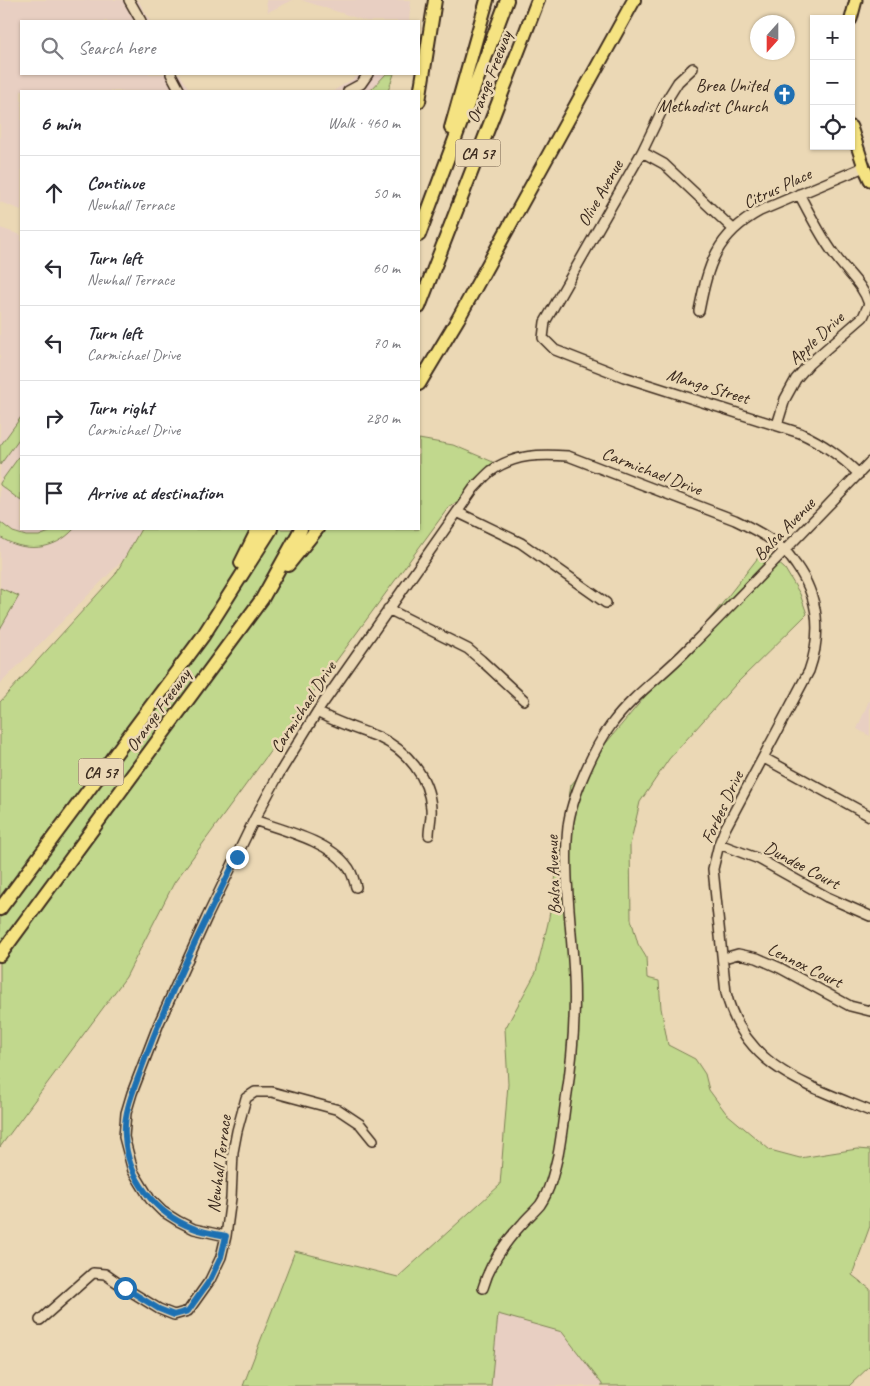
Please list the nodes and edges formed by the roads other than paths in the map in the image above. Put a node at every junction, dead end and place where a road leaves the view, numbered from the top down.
1 (129, 0) edge
2 (434, 0) edge
3 (487, 0) edge
4 (507, 0) edge
5 (538, 0) edge
6 (634, 0) edge
7 (856, 0) edge
8 (852, 15) edge
9 (140, 20) edge
10 (693, 68) dead end
11 (172, 75) edge
12 (367, 75) edge
13 (179, 90) edge
14 (350, 90) edge
15 (420, 94) edge
16 (855, 139) edge
17 (642, 152) junction
18 (864, 167) junction
19 (870, 180) edge
20 (799, 194) junction
21 (429, 205) junction
22 (733, 229) junction
23 (420, 233) edge
24 (420, 304) edge
25 (869, 304) edge
26 (699, 311) dead end
27 (543, 338) joint
28 (420, 382) edge
29 (777, 425) junction
30 (870, 462) edge
31 (859, 474) junction
32 (457, 512) junction
33 (257, 530) edge
34 (270, 530) edge
35 (300, 530) edge
36 (316, 530) edge
37 (786, 551) junction
38 (262, 599) junction
39 (606, 603) dead end
40 (388, 609) junction
41 (203, 636) junction
42 (524, 700) dead end
43 (317, 712) junction
44 (764, 758) junction
45 (870, 816) edge
46 (254, 820) junction
47 (428, 836) dead end
48 (719, 844) junction
49 (356, 887) dead end
50 (0, 909) edge
51 (870, 916) edge
52 (0, 956) edge
53 (724, 958) junction
54 (870, 1011) edge
55 (870, 1111) edge
56 (373, 1140) dead end
57 (226, 1236) junction
58 (483, 1288) dead end
59 (40, 1320) dead end

1 - 9 street
2 - 15 highway
3 - 21 highway
4 - 21 highway, Orange Freeway / CA 57
5 - 24 highway, Orange Freeway / CA 57
6 - 28 highway
7 - 8 main road
10 - 17 street, Olive Avenue
11 - 13 street
12 - 14 street
16 - 18 main road
17 - 22 street
17 - 27 street, Olive Avenue
18 - 19 main road
18 - 20 street, Citrus Place
20 - 22 street, Citrus Place
20 - 25 street
21 - 23 highway, Orange Freeway / CA 57
22 - 26 street, Citrus Place
25 - 29 street, Apple Drive
27 - 29 street, Mango Street
29 - 31 street, Mango Street
30 - 31 street, Balsa Avenue
31 - 37 street, Balsa Avenue
32 - 37 street, Carmichael Drive
32 - 39 street
32 - 40 street, Carmichael Drive
33 - 41 highway
34 - 41 highway, Orange Freeway / CA 57
35 - 38 highway, Orange Freeway / CA 57
36 - 38 highway
37 - 44 street, Forbes Drive
37 - 58 street, Balsa Avenue
38 - 52 highway, Orange Freeway / CA 57
40 - 42 street
40 - 43 street, Carmichael Drive
41 - 50 highway, Orange Freeway / CA 57
43 - 46 street, Carmichael Drive
43 - 47 street
44 - 45 street
44 - 48 street, Forbes Drive
46 - 49 street
46 - 57 street, Carmichael Drive
48 - 51 street, Dundee Court
48 - 53 street, Forbes Drive
53 - 54 street, Lennox Court
53 - 55 street, Forbes Drive
56 - 57 street, Newhall Terrace
57 - 59 street, Newhall Terrace

